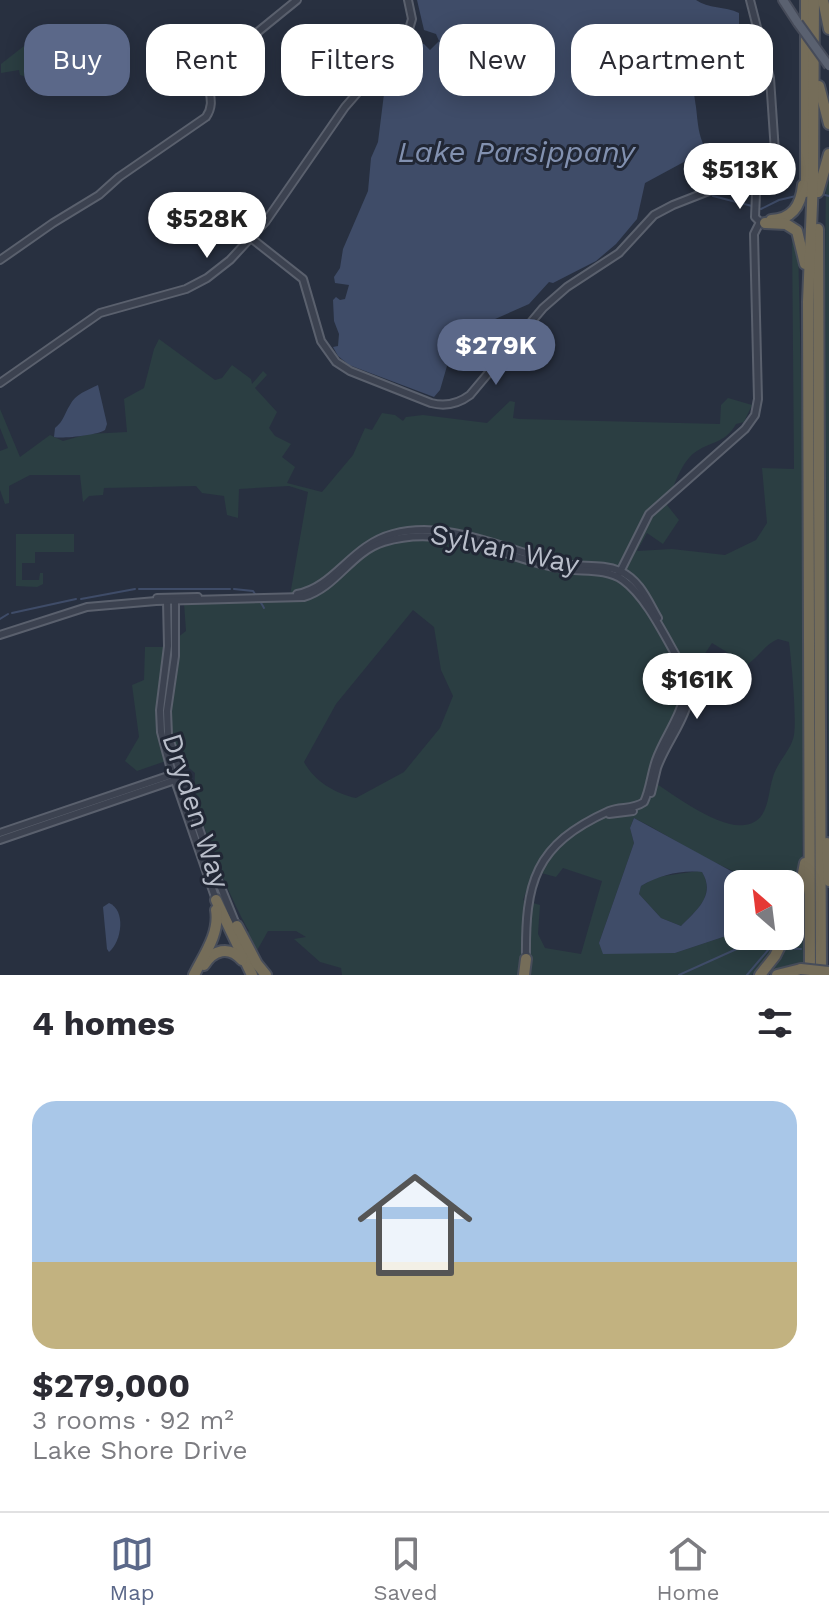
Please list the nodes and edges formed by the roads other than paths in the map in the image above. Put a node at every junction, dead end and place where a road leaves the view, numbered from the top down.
1 (297, 0) edge
2 (408, 0) edge
3 (743, 0) edge
4 (783, 0) edge
5 (806, 0) edge
6 (819, 0) edge
7 (751, 2) edge
8 (829, 29) edge
9 (829, 66) edge
10 (819, 86) junction
11 (829, 124) edge
12 (829, 154) edge
13 (806, 159) junction
14 (751, 175) junction
15 (818, 192) junction
16 (765, 222) junction
17 (251, 238) junction
18 (0, 260) edge
19 (806, 266) junction
20 (808, 302) junction
21 (0, 383) edge
22 (628, 554) junction
23 (605, 568) junction
24 (619, 574) junction
25 (287, 597) junction
26 (166, 600) junction
27 (175, 600) junction
28 (0, 633) edge
29 (177, 776) junction
30 (821, 785) junction
31 (0, 833) edge
32 (810, 838) junction
33 (0, 840) edge
34 (802, 870) edge
35 (829, 881) edge
36 (216, 900) junction
37 (237, 926) junction
38 (778, 950) edge
39 (526, 959) joint
40 (817, 973) edge
41 (194, 975) edge
42 (201, 975) edge
43 (253, 975) edge
44 (266, 975) edge
45 (526, 975) edge
46 (760, 975) edge
47 (777, 975) edge

1 - 18 street
2 - 17 street
3 - 7 street
4 - 9 main road, bridge
5 - 13 highway
6 - 8 highway
6 - 10 highway
6 - 20 highway
7 - 14 street
10 - 11 highway
10 - 15 highway
12 - 15 highway
13 - 16 highway
13 - 19 highway
14 - 16 street
14 - 17 street
15 - 30 highway
16 - 19 highway
16 - 22 street
17 - 21 street
19 - 20 highway
20 - 32 highway
22 - 23 street
22 - 24 street
23 - 24 street, Sylvan Way
23 - 25 street, Sylvan Way
24 - 25 street, Sylvan Way
24 - 39 street, Sylvan Way
25 - 27 street, Sylvan Way
26 - 27 street, Sylvan Way
26 - 28 street, Sylvan Way
26 - 29 street, Dryden Way
27 - 29 street, Dryden Way
29 - 31 street
29 - 33 street
29 - 36 street, Dryden Way
29 - 37 street, Dryden Way
30 - 35 highway
30 - 40 highway
32 - 34 highway
32 - 40 highway
36 - 41 highway
36 - 43 highway
37 - 43 street, Dryden Way
37 - 44 highway
38 - 46 highway
39 - 45 highway
40 - 47 highway
42 - 43 highway

